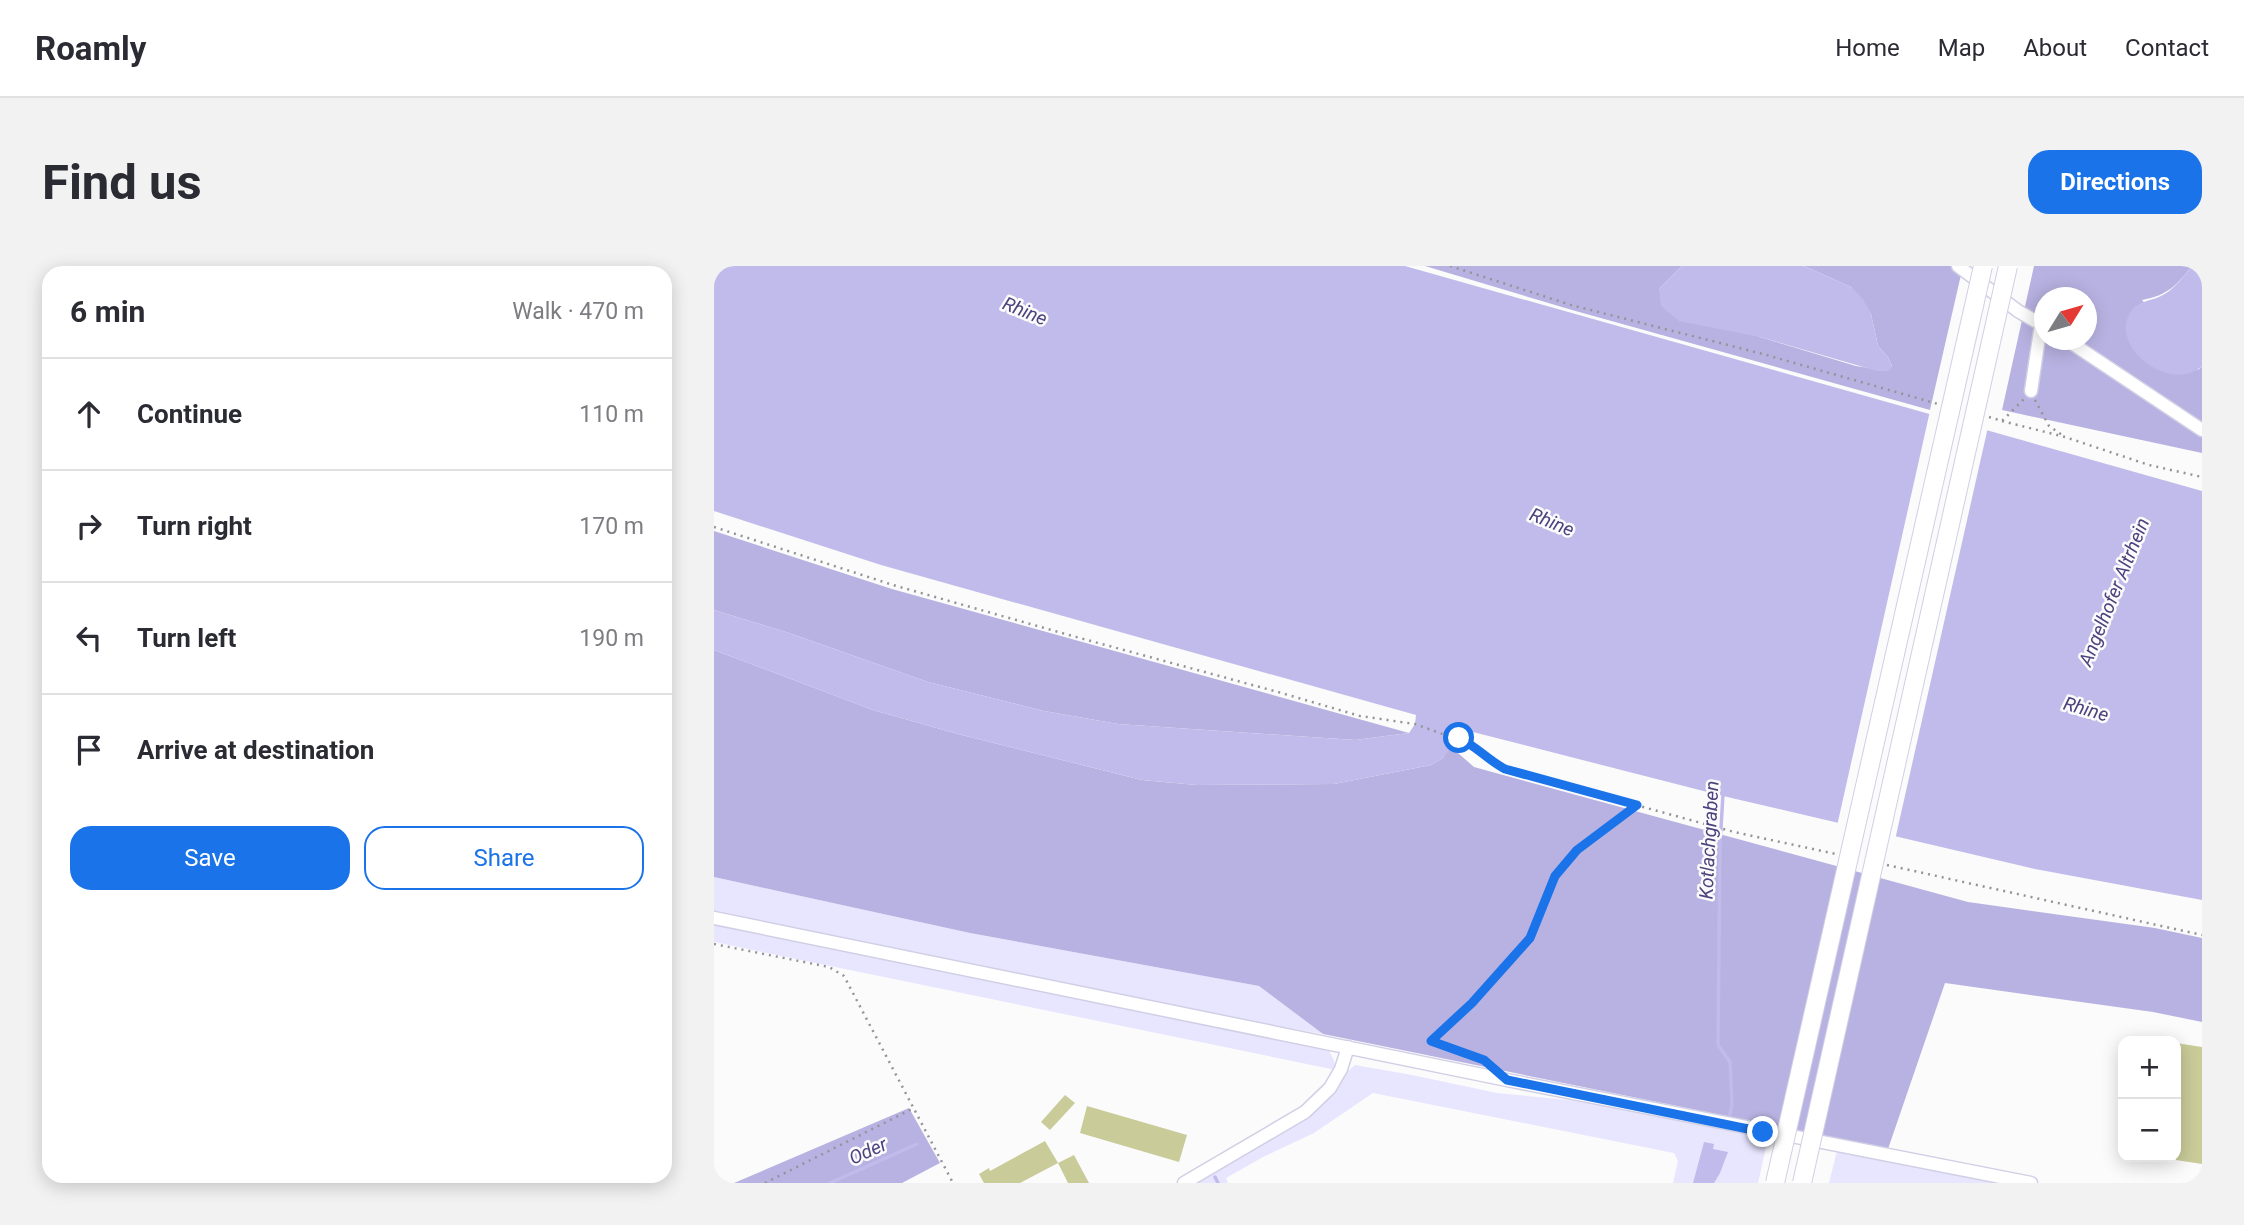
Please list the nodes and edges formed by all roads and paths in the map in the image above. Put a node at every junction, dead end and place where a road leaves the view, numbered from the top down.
1 (1450, 266) edge
2 (1473, 266) edge
3 (1958, 266) edge
4 (1983, 266) edge
5 (2008, 266) edge
6 (1472, 272) junction
7 (2034, 320) edge
8 (2038, 350) edge
9 (2082, 350) edge
10 (2031, 391) junction
11 (1949, 406) dead end
12 (1988, 417) dead end
13 (2002, 421) junction
14 (2202, 430) edge
15 (2065, 437) junction
16 (2202, 477) edge
17 (714, 527) edge
18 (1637, 805) junction
19 (1838, 855) dead end
20 (1888, 866) dead end
21 (714, 918) edge
22 (2202, 935) edge
23 (714, 944) edge
24 (1348, 1047) junction
25 (1507, 1080) junction
26 (913, 1109) junction
27 (765, 1183) edge
28 (953, 1183) edge
29 (1184, 1183) edge
30 (1775, 1183) edge
31 (1802, 1183) edge
32 (2031, 1183) edge

1 - 6 path
2 - 6 path
3 - 7 street
4 - 30 highway, bridge
5 - 31 highway, bridge
6 - 11 path
8 - 10 street
9 - 14 street
10 - 13 path
10 - 15 path
12 - 13 path
13 - 15 path
15 - 16 path
17 - 18 path
18 - 19 path
18 - 25 path
20 - 22 path
21 - 24 street
23 - 26 path
24 - 25 street
24 - 29 street
25 - 32 street
26 - 27 path
26 - 28 path

